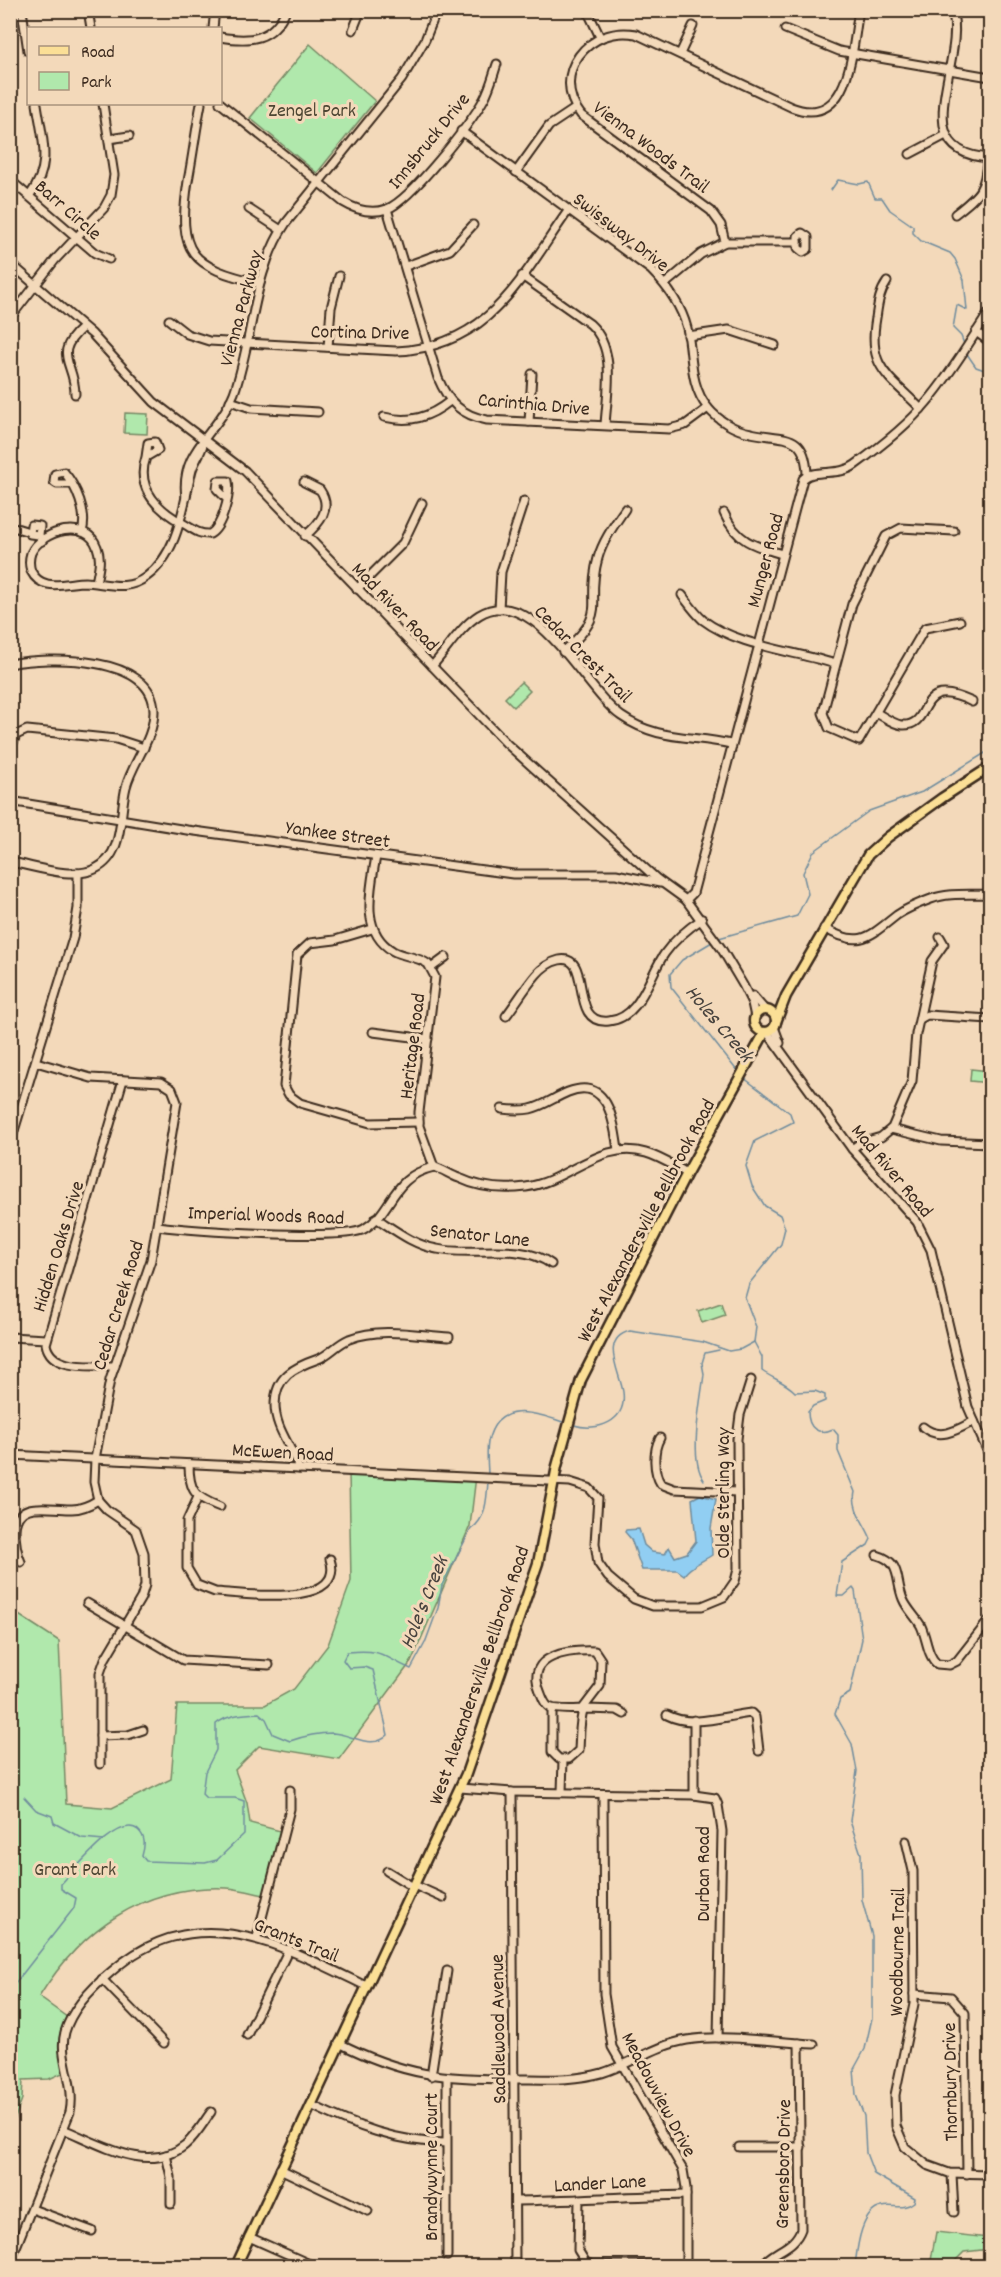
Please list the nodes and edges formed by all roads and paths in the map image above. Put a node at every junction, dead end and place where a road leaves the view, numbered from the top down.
1 (22, 10) edge
2 (105, 10) edge
3 (216, 10) edge
4 (286, 10) edge
5 (361, 10) edge
6 (437, 10) edge
7 (587, 10) edge
8 (859, 10) edge
9 (952, 10) edge
10 (88, 12) edge
11 (693, 26) dead end
12 (91, 27) edge
13 (213, 27) edge
14 (785, 29) dead end
15 (353, 30) dead end
16 (222, 37) edge
17 (600, 37) junction
18 (27, 44) edge
19 (852, 53) junction
20 (680, 54) junction
21 (497, 64) dead end
22 (950, 70) junction
23 (990, 77) edge
24 (37, 105) edge
25 (103, 105) edge
26 (201, 105) edge
27 (222, 105) edge
28 (576, 108) junction
29 (461, 131) junction
30 (946, 135) junction
31 (129, 136) dead end
32 (109, 139) junction
33 (910, 154) dead end
34 (989, 158) edge
35 (516, 172) junction
36 (10, 180) edge
37 (319, 182) junction
38 (30, 195) junction
39 (387, 208) junction
40 (249, 209) dead end
41 (568, 210) junction
42 (955, 214) dead end
43 (473, 225) dead end
44 (281, 230) junction
45 (77, 237) junction
46 (725, 242) junction
47 (798, 242) dead end
48 (109, 259) dead end
49 (10, 263) edge
50 (406, 266) junction
51 (339, 276) dead end
52 (522, 276) junction
53 (887, 282) dead end
54 (36, 284) junction
55 (260, 284) junction
56 (665, 284) junction
57 (990, 311) edge
58 (10, 318) edge
59 (169, 320) dead end
60 (83, 327) junction
61 (976, 332) junction
62 (688, 336) junction
63 (990, 342) edge
64 (246, 343) junction
65 (429, 345) junction
66 (775, 345) dead end
67 (328, 347) junction
68 (532, 374) dead end
69 (75, 394) dead end
70 (230, 401) junction
71 (450, 401) junction
72 (708, 408) junction
73 (921, 409) junction
74 (318, 412) dead end
75 (384, 417) dead end
76 (529, 422) junction
77 (605, 426) junction
78 (204, 441) junction
79 (146, 457) dead end
80 (807, 475) junction
81 (304, 482) dead end
82 (69, 484) dead end
83 (226, 498) dead end
84 (524, 501) dead end
85 (423, 503) dead end
86 (625, 509) dead end
87 (724, 513) dead end
88 (180, 522) junction
89 (10, 526) edge
90 (954, 531) dead end
91 (82, 532) junction
92 (305, 536) junction
93 (40, 538) junction
94 (782, 554) junction
95 (96, 583) junction
96 (357, 589) junction
97 (682, 595) dead end
98 (499, 609) junction
99 (960, 621) dead end
100 (758, 643) junction
101 (563, 652) junction
102 (10, 663) edge
103 (835, 664) junction
104 (432, 666) junction
105 (972, 702) dead end
106 (877, 713) junction
107 (731, 744) junction
108 (11, 748) edge
109 (144, 748) junction
110 (990, 767) edge
111 (10, 801) edge
112 (120, 820) junction
113 (376, 856) junction
114 (10, 862) edge
115 (78, 873) junction
116 (663, 883) junction
117 (990, 894) edge
118 (686, 900) junction
119 (702, 919) junction
120 (824, 928) junction
121 (372, 929) junction
122 (940, 937) dead end
123 (446, 957) dead end
124 (431, 968) junction
125 (743, 985) junction
126 (786, 996) junction
127 (766, 1010) junction
128 (506, 1016) dead end
129 (754, 1017) junction
130 (920, 1019) junction
131 (990, 1019) edge
132 (755, 1027) junction
133 (770, 1028) junction
134 (373, 1032) dead end
135 (428, 1039) junction
136 (36, 1062) junction
137 (747, 1063) junction
138 (123, 1080) junction
139 (502, 1109) dead end
140 (419, 1122) junction
141 (891, 1129) junction
142 (990, 1143) edge
143 (10, 1144) edge
144 (852, 1149) junction
145 (618, 1150) junction
146 (434, 1167) junction
147 (687, 1173) junction
148 (376, 1218) junction
149 (158, 1226) junction
150 (551, 1264) dead end
151 (10, 1337) edge
152 (449, 1337) dead end
153 (46, 1339) junction
154 (115, 1366) junction
155 (751, 1380) dead end
156 (974, 1421) junction
157 (923, 1426) dead end
158 (660, 1438) dead end
159 (10, 1455) edge
160 (990, 1457) edge
161 (95, 1460) junction
162 (189, 1464) junction
163 (298, 1469) junction
164 (554, 1480) junction
165 (737, 1492) junction
166 (198, 1497) junction
167 (98, 1500) junction
168 (220, 1507) dead end
169 (877, 1555) dead end
170 (330, 1559) dead end
171 (21, 1562) dead end
172 (87, 1603) dead end
173 (990, 1619) edge
174 (124, 1627) junction
175 (269, 1665) dead end
176 (552, 1708) junction
177 (583, 1709) junction
178 (624, 1714) dead end
179 (667, 1715) dead end
180 (694, 1720) junction
181 (143, 1730) dead end
182 (100, 1736) junction
183 (759, 1751) dead end
184 (563, 1760) junction
185 (100, 1764) dead end
186 (460, 1788) junction
187 (290, 1790) dead end
188 (512, 1792) junction
189 (562, 1792) junction
190 (603, 1794) junction
191 (694, 1795) junction
192 (906, 1841) dead end
193 (387, 1871) dead end
194 (414, 1886) junction
195 (443, 1898) dead end
196 (257, 1938) junction
197 (289, 1949) junction
198 (447, 1971) dead end
199 (102, 1979) junction
200 (366, 1986) junction
201 (914, 1994) junction
202 (248, 2035) dead end
203 (717, 2038) junction
204 (164, 2043) dead end
205 (339, 2043) junction
206 (799, 2043) junction
207 (814, 2044) dead end
208 (624, 2065) junction
209 (431, 2076) junction
210 (447, 2078) junction
211 (512, 2079) junction
212 (310, 2105) junction
213 (211, 2112) dead end
214 (63, 2129) junction
215 (446, 2143) junction
216 (739, 2147) dead end
217 (801, 2147) junction
218 (166, 2155) junction
219 (280, 2169) junction
220 (952, 2174) junction
221 (967, 2174) junction
222 (990, 2174) edge
223 (686, 2195) junction
224 (579, 2200) junction
225 (515, 2201) junction
226 (171, 2204) dead end
227 (32, 2209) junction
228 (368, 2211) dead end
229 (954, 2212) dead end
230 (92, 2231) dead end
231 (249, 2237) junction
232 (447, 2256) dead end
233 (10, 2262) edge
234 (236, 2266) edge
235 (314, 2266) edge
236 (515, 2266) edge
237 (686, 2266) edge
238 (761, 2266) edge

1 - 18 street
2 - 10 street
3 - 13 street
4 - 16 street
5 - 15 street
6 - 37 street, Vienna Parkway
7 - 17 street
8 - 19 street
9 - 22 street
10 - 12 street
11 - 20 street
14 - 19 street
17 - 20 street
17 - 28 street, Vienna Woods Trail
19 - 20 street
19 - 22 street
21 - 29 street, Innsbruck Drive
22 - 23 street
22 - 30 street
24 - 38 street
25 - 32 street
26 - 55 street
27 - 37 street, Innsbruck Drive
28 - 35 street
28 - 46 street, Vienna Woods Trail
29 - 35 street, Swissway Drive
29 - 39 street, Innsbruck Drive
30 - 33 street
30 - 34 street
31 - 32 street
32 - 45 street
34 - 42 street
35 - 41 street, Swissway Drive
36 - 38 street, Barr Circle
37 - 39 street, Innsbruck Drive
37 - 44 street, Vienna Parkway
38 - 45 street, Barr Circle
39 - 50 street, Carinthia Drive
40 - 44 street
41 - 52 street, Cortina Drive
41 - 56 street, Swissway Drive
43 - 50 street
44 - 55 street, Vienna Parkway
45 - 48 street, Barr Circle
45 - 54 street
46 - 47 street
46 - 56 street
49 - 54 street, Mad River Road
50 - 65 street, Carinthia Drive
51 - 67 street
52 - 65 street, Cortina Drive
52 - 77 street
53 - 73 street
54 - 58 street
54 - 60 street, Mad River Road
55 - 64 street, Vienna Parkway
56 - 62 street, Swissway Drive
57 - 61 street
59 - 64 street, Cortina Drive
60 - 69 street
60 - 78 street, Mad River Road
61 - 63 street
61 - 73 street
62 - 66 street
62 - 72 street, Swissway Drive
64 - 67 street, Cortina Drive
64 - 70 street, Vienna Parkway
65 - 67 street, Cortina Drive
65 - 71 street, Carinthia Drive
68 - 76 street
70 - 74 street
70 - 78 street, Vienna Parkway
71 - 75 street
71 - 76 street, Carinthia Drive
72 - 77 street, Carinthia Drive
72 - 80 street, Swissway Drive
73 - 80 street
76 - 77 street, Carinthia Drive
78 - 88 street, Vienna Parkway
78 - 92 street, Mad River Road
79 - 88 street
80 - 94 street, Munger Road
81 - 92 street
82 - 91 street
83 - 88 street
84 - 98 street
85 - 96 street
86 - 101 street
87 - 94 street
88 - 95 street, Vienna Parkway
89 - 93 street
90 - 103 street
91 - 93 street
91 - 95 street
92 - 96 street, Mad River Road
93 - 95 street
94 - 100 street, Munger Road
96 - 104 street, Mad River Road
97 - 100 street
98 - 101 street, Cedar Crest Trail
98 - 104 street
99 - 106 street
100 - 103 street
100 - 107 street, Munger Road
101 - 107 street, Cedar Crest Trail
102 - 109 street
103 - 106 street
104 - 116 street, Mad River Road
105 - 106 street
107 - 118 street, Munger Road
108 - 109 street
109 - 112 street
110 - 120 main road, West Alexandersville Bellbrook Road
111 - 112 street, Yankee Street
112 - 113 street, Yankee Street
112 - 115 street
113 - 116 street, Yankee Street
113 - 121 street
114 - 115 street
115 - 136 street
116 - 118 street, Mad River Road
117 - 120 street
118 - 119 street, Mad River Road
119 - 125 street, Mad River Road
119 - 128 street
120 - 126 main road, West Alexandersville Bellbrook Road
121 - 124 street, Heritage Road
121 - 140 street
122 - 130 street
123 - 124 street
124 - 135 street, Heritage Road
125 - 127 street, Mad River Road
125 - 129 street, Mad River Road
126 - 127 main road, West Alexandersville Bellbrook Road
126 - 133 main road, West Alexandersville Bellbrook Road
127 - 129 main road, West Alexandersville Bellbrook Road
127 - 133 main road
129 - 132 main road, West Alexandersville Bellbrook Road
130 - 131 street
130 - 141 street
132 - 133 main road
132 - 137 main road, West Alexandersville Bellbrook Road
133 - 137 main road, West Alexandersville Bellbrook Road
133 - 144 street, Mad River Road
134 - 135 street
135 - 140 street, Heritage Road
136 - 138 street, Cedar Creek Road
136 - 143 street
137 - 147 main road, West Alexandersville Bellbrook Road
138 - 149 street, Cedar Creek Road
138 - 153 street, Hidden Oaks Drive
139 - 145 street
140 - 146 street, Heritage Road
141 - 142 street
141 - 144 street
144 - 156 street, Mad River Road
145 - 146 street
145 - 147 street
146 - 148 street, Imperial Woods Road
147 - 164 main road, West Alexandersville Bellbrook Road
148 - 149 street, Imperial Woods Road
148 - 150 street, Senator Lane
149 - 154 street, Cedar Creek Road
151 - 153 street
152 - 163 street
153 - 154 street, Hidden Oaks Drive
154 - 161 street, Cedar Creek Road
155 - 165 street, Olde Sterling Way
156 - 157 street
156 - 160 street, Mad River Road
158 - 165 street
159 - 161 street, McEwen Road
161 - 162 street, McEwen Road
161 - 167 street, Cedar Creek Road
162 - 163 street, McEwen Road
162 - 166 street
163 - 164 street, McEwen Road
164 - 165 street, Olde Sterling Way
164 - 186 main road, West Alexandersville Bellbrook Road
166 - 168 street
166 - 170 street
167 - 171 street
167 - 174 street
169 - 173 street
172 - 174 street
174 - 175 street
174 - 182 street
176 - 177 street
176 - 177 street
176 - 184 street
177 - 178 street
177 - 184 street
179 - 180 street
180 - 183 street
180 - 191 street
181 - 182 street
182 - 185 street
184 - 189 street
186 - 188 street, Durban Road
186 - 194 main road, West Alexandersville Bellbrook Road
187 - 196 street
188 - 189 street, Durban Road
188 - 211 street, Saddlewood Avenue
189 - 190 street, Durban Road
190 - 191 street, Durban Road
190 - 208 street, Meadowview Drive
191 - 203 street, Durban Road
192 - 201 street, Woodbourne Trail
193 - 194 street
194 - 195 street
194 - 200 main road, West Alexandersville Bellbrook Road
196 - 197 street, Grants Trail
196 - 199 street, Grants Trail
197 - 200 street, Grants Trail
197 - 202 street
198 - 209 street
199 - 204 street
199 - 214 street, Grants Trail
200 - 205 main road, West Alexandersville Bellbrook Road
201 - 220 street, Woodbourne Trail
201 - 221 street, Thornbury Drive
203 - 206 street
203 - 208 street
205 - 209 street
205 - 212 main road, West Alexandersville Bellbrook Road
206 - 207 street
206 - 217 street, Greensboro Drive
208 - 211 street
208 - 223 street, Meadowview Drive
209 - 210 street
210 - 211 street
210 - 215 street, Brandywynne Court
211 - 225 street, Saddlewood Avenue
212 - 215 street
212 - 219 main road, West Alexandersville Bellbrook Road
213 - 218 street
214 - 218 street
214 - 227 street, Grants Trail
215 - 232 street, Brandywynne Court
216 - 217 street
217 - 238 street, Greensboro Drive
218 - 226 street
219 - 228 street
219 - 231 main road, West Alexandersville Bellbrook Road
220 - 221 street, Woodbourne Trail
220 - 229 street
221 - 222 street, Woodbourne Trail
223 - 224 street, Lander Lane
223 - 237 street, Meadowview Drive
224 - 225 street, Lander Lane
224 - 237 street
225 - 236 street, Saddlewood Avenue
227 - 230 street
227 - 233 street, Grants Trail
231 - 234 main road, West Alexandersville Bellbrook Road
231 - 235 street

